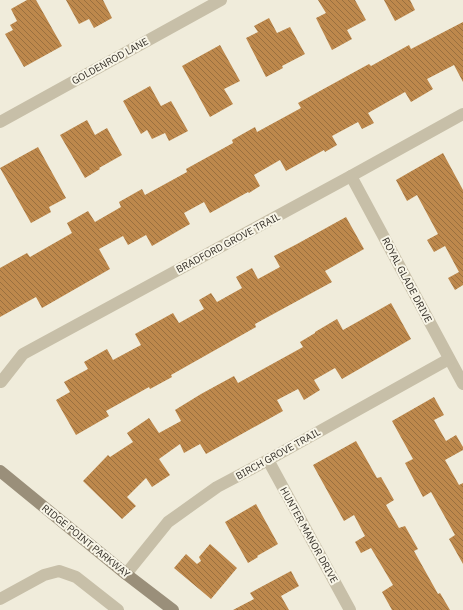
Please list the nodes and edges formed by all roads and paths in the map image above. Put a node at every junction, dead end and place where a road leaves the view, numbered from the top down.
1 (221, 0) edge
2 (463, 114) edge
3 (0, 122) edge
4 (351, 176) junction
5 (449, 359) junction
6 (1, 382) dead end
7 (463, 384) edge
8 (268, 460) junction
9 (0, 471) edge
10 (126, 574) junction
11 (0, 599) edge
12 (118, 610) edge
13 (173, 610) edge
14 (350, 610) edge

1 - 3 street, GOLDENROD LANE
2 - 4 street, BRADFORD GROVE TRAIL
4 - 5 street, ROYAL GLADE DRIVE
4 - 6 street, BRADFORD GROVE TRAIL
5 - 7 street, ROYAL GLADE DRIVE
5 - 8 street, BIRCH GROVE TRAIL
8 - 10 street, BIRCH GROVE TRAIL
8 - 14 street, HUNTER MANOR DRIVE
9 - 10 street, RIDGE POINT PARKWAY
10 - 13 street, RIDGE POINT PARKWAY
11 - 12 street

